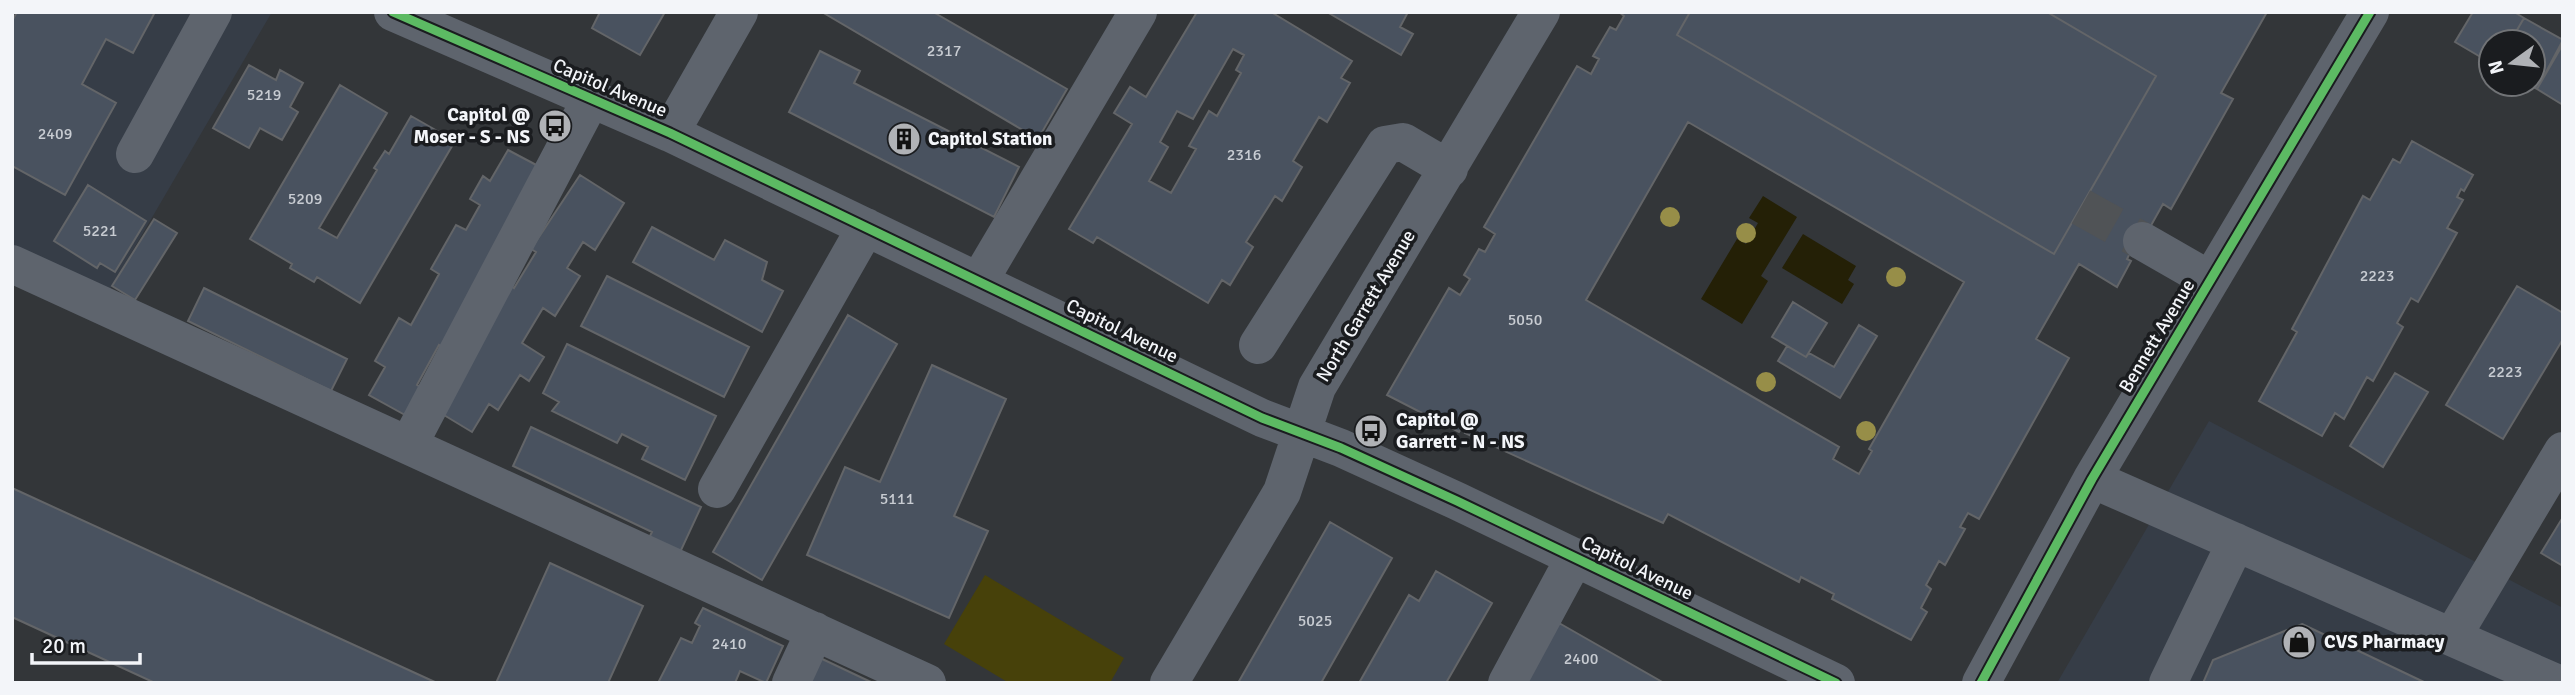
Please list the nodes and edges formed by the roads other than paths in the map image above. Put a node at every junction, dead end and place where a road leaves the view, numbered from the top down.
1 (213, 12) edge
2 (393, 12) edge
3 (738, 12) edge
4 (1138, 12) edge
5 (1541, 12) edge
6 (2370, 12) edge
7 (591, 99) junction
8 (670, 133) junction
9 (135, 154) dead end
10 (1449, 169) junction
11 (866, 227) junction
12 (2142, 241) tunnel mouth
13 (12, 264) edge
14 (2210, 280) junction
15 (979, 281) junction
16 (1258, 345) dead end
17 (417, 429) dead end
18 (1301, 433) junction
19 (2563, 451) edge
20 (2092, 479) junction
21 (717, 489) dead end
22 (2236, 542) junction
23 (1575, 557) junction
24 (815, 631) junction
25 (2452, 637) junction
26 (790, 683) edge
27 (927, 683) edge
28 (1169, 683) edge
29 (1507, 683) edge
30 (1836, 683) edge
31 (1981, 683) edge
32 (2168, 683) edge
33 (2556, 683) edge

1 - 9 street
2 - 7 street, Capitol Avenue
3 - 8 street
4 - 15 street
5 - 10 street, North Garrett Avenue
6 - 14 street, Bennett Avenue
7 - 8 street, Capitol Avenue
7 - 17 street
8 - 11 street, Capitol Avenue
10 - 16 street
10 - 18 street, North Garrett Avenue
11 - 15 street, Capitol Avenue
11 - 21 street
12 - 14 street
13 - 24 street
14 - 20 street, Bennett Avenue
15 - 18 street, Capitol Avenue
18 - 23 street, Capitol Avenue
18 - 28 street, North Garrett Avenue
19 - 25 street
20 - 22 street
20 - 31 street, Bennett Avenue
22 - 25 street
22 - 32 street
23 - 29 street
23 - 30 street, Capitol Avenue
24 - 26 street
24 - 27 street
25 - 33 street

